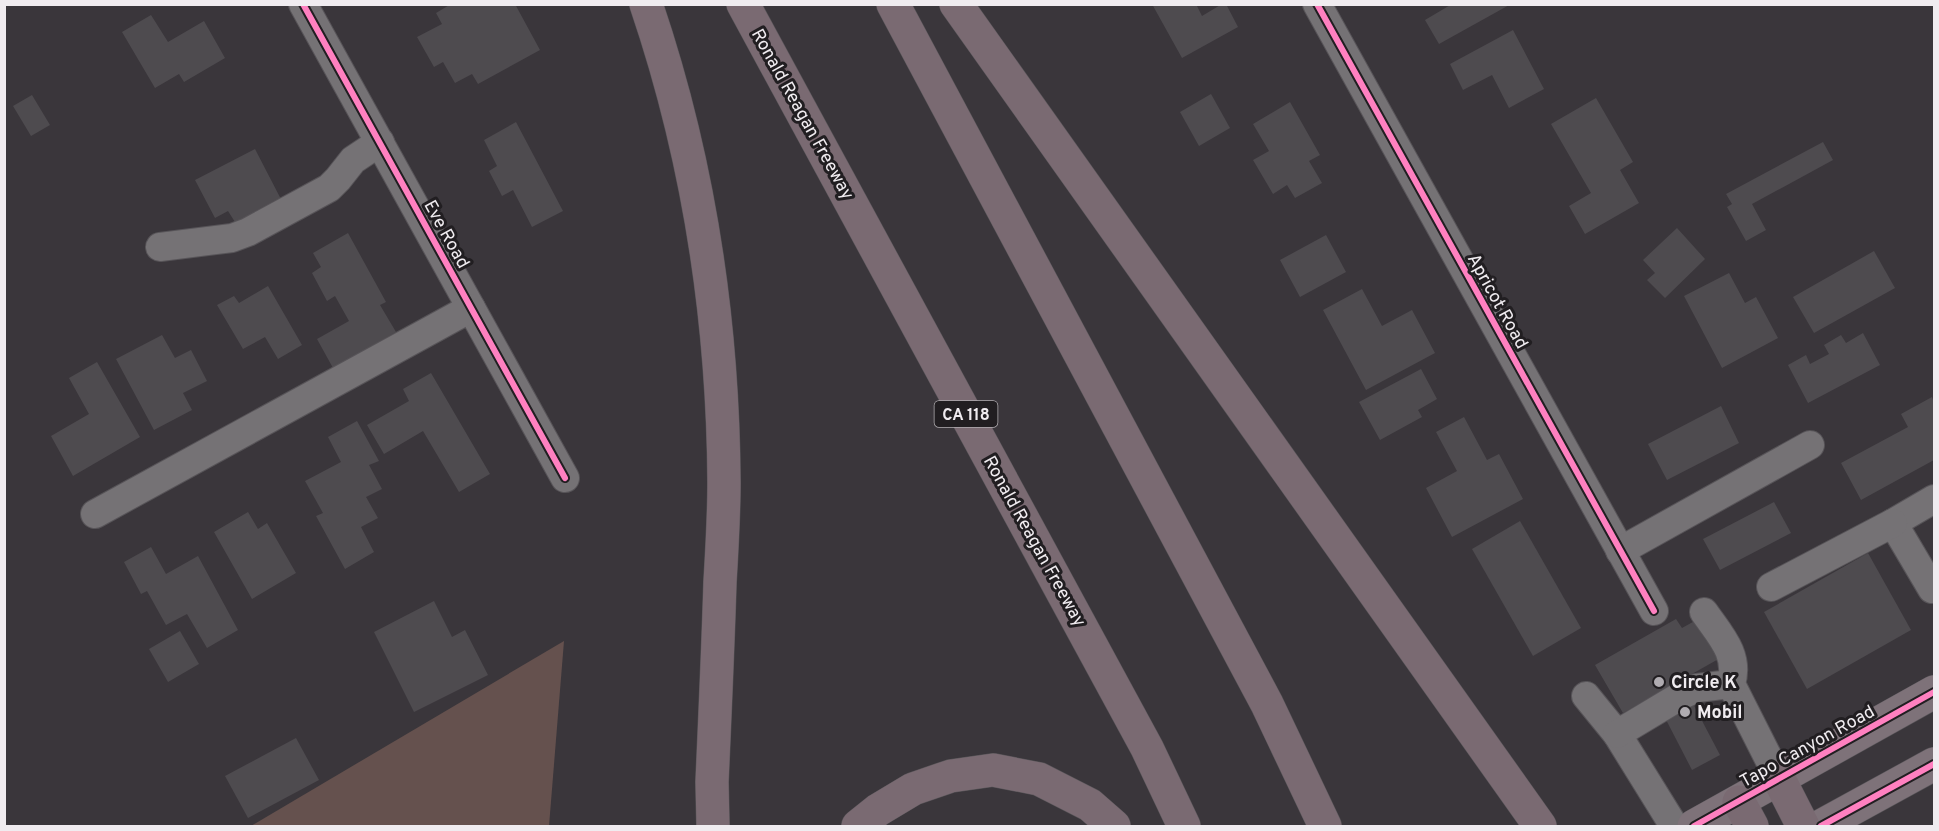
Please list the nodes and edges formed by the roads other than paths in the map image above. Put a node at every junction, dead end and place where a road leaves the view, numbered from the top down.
1 (303, 4) edge
2 (646, 4) edge
3 (743, 4) edge
4 (893, 4) edge
5 (956, 4) edge
6 (1317, 4) edge
7 (380, 142) junction
8 (160, 247) dead end
9 (471, 308) junction
10 (1810, 445) dead end
11 (565, 478) dead end
12 (1935, 500) edge
13 (95, 514) dead end
14 (1893, 522) junction
15 (1620, 551) junction
16 (1772, 587) dead end
17 (1935, 588) edge
18 (1654, 611) dead end
19 (1704, 612) dead end
20 (1731, 684) junction
21 (1935, 692) edge
22 (1586, 696) dead end
23 (1617, 734) junction
24 (1935, 764) edge
25 (1779, 779) junction
26 (1745, 814) edge
27 (713, 826) edge
28 (858, 826) edge
29 (1114, 826) edge
30 (1184, 826) edge
31 (1325, 826) edge
32 (1540, 826) edge
33 (1674, 826) edge
34 (1694, 826) edge
35 (1803, 826) edge
36 (1821, 826) edge

1 - 7 street, Eve Road
2 - 27 highway
3 - 30 highway, Ronald Reagan Freeway / CA 118
4 - 31 highway
5 - 32 highway
6 - 15 street, Apricot Road
7 - 8 street
7 - 9 street, Eve Road
9 - 11 street, Eve Road
9 - 13 street
10 - 15 street
12 - 14 street
14 - 16 street
14 - 17 street
15 - 18 street, Apricot Road
19 - 20 street
20 - 23 street
20 - 25 street
21 - 25 main road, Tapo Canyon Road
22 - 23 street
23 - 33 street
24 - 36 main road
25 - 26 main road, Tapo Canyon Road
25 - 35 highway
26 - 34 main road, Tapo Canyon Road
28 - 29 highway

